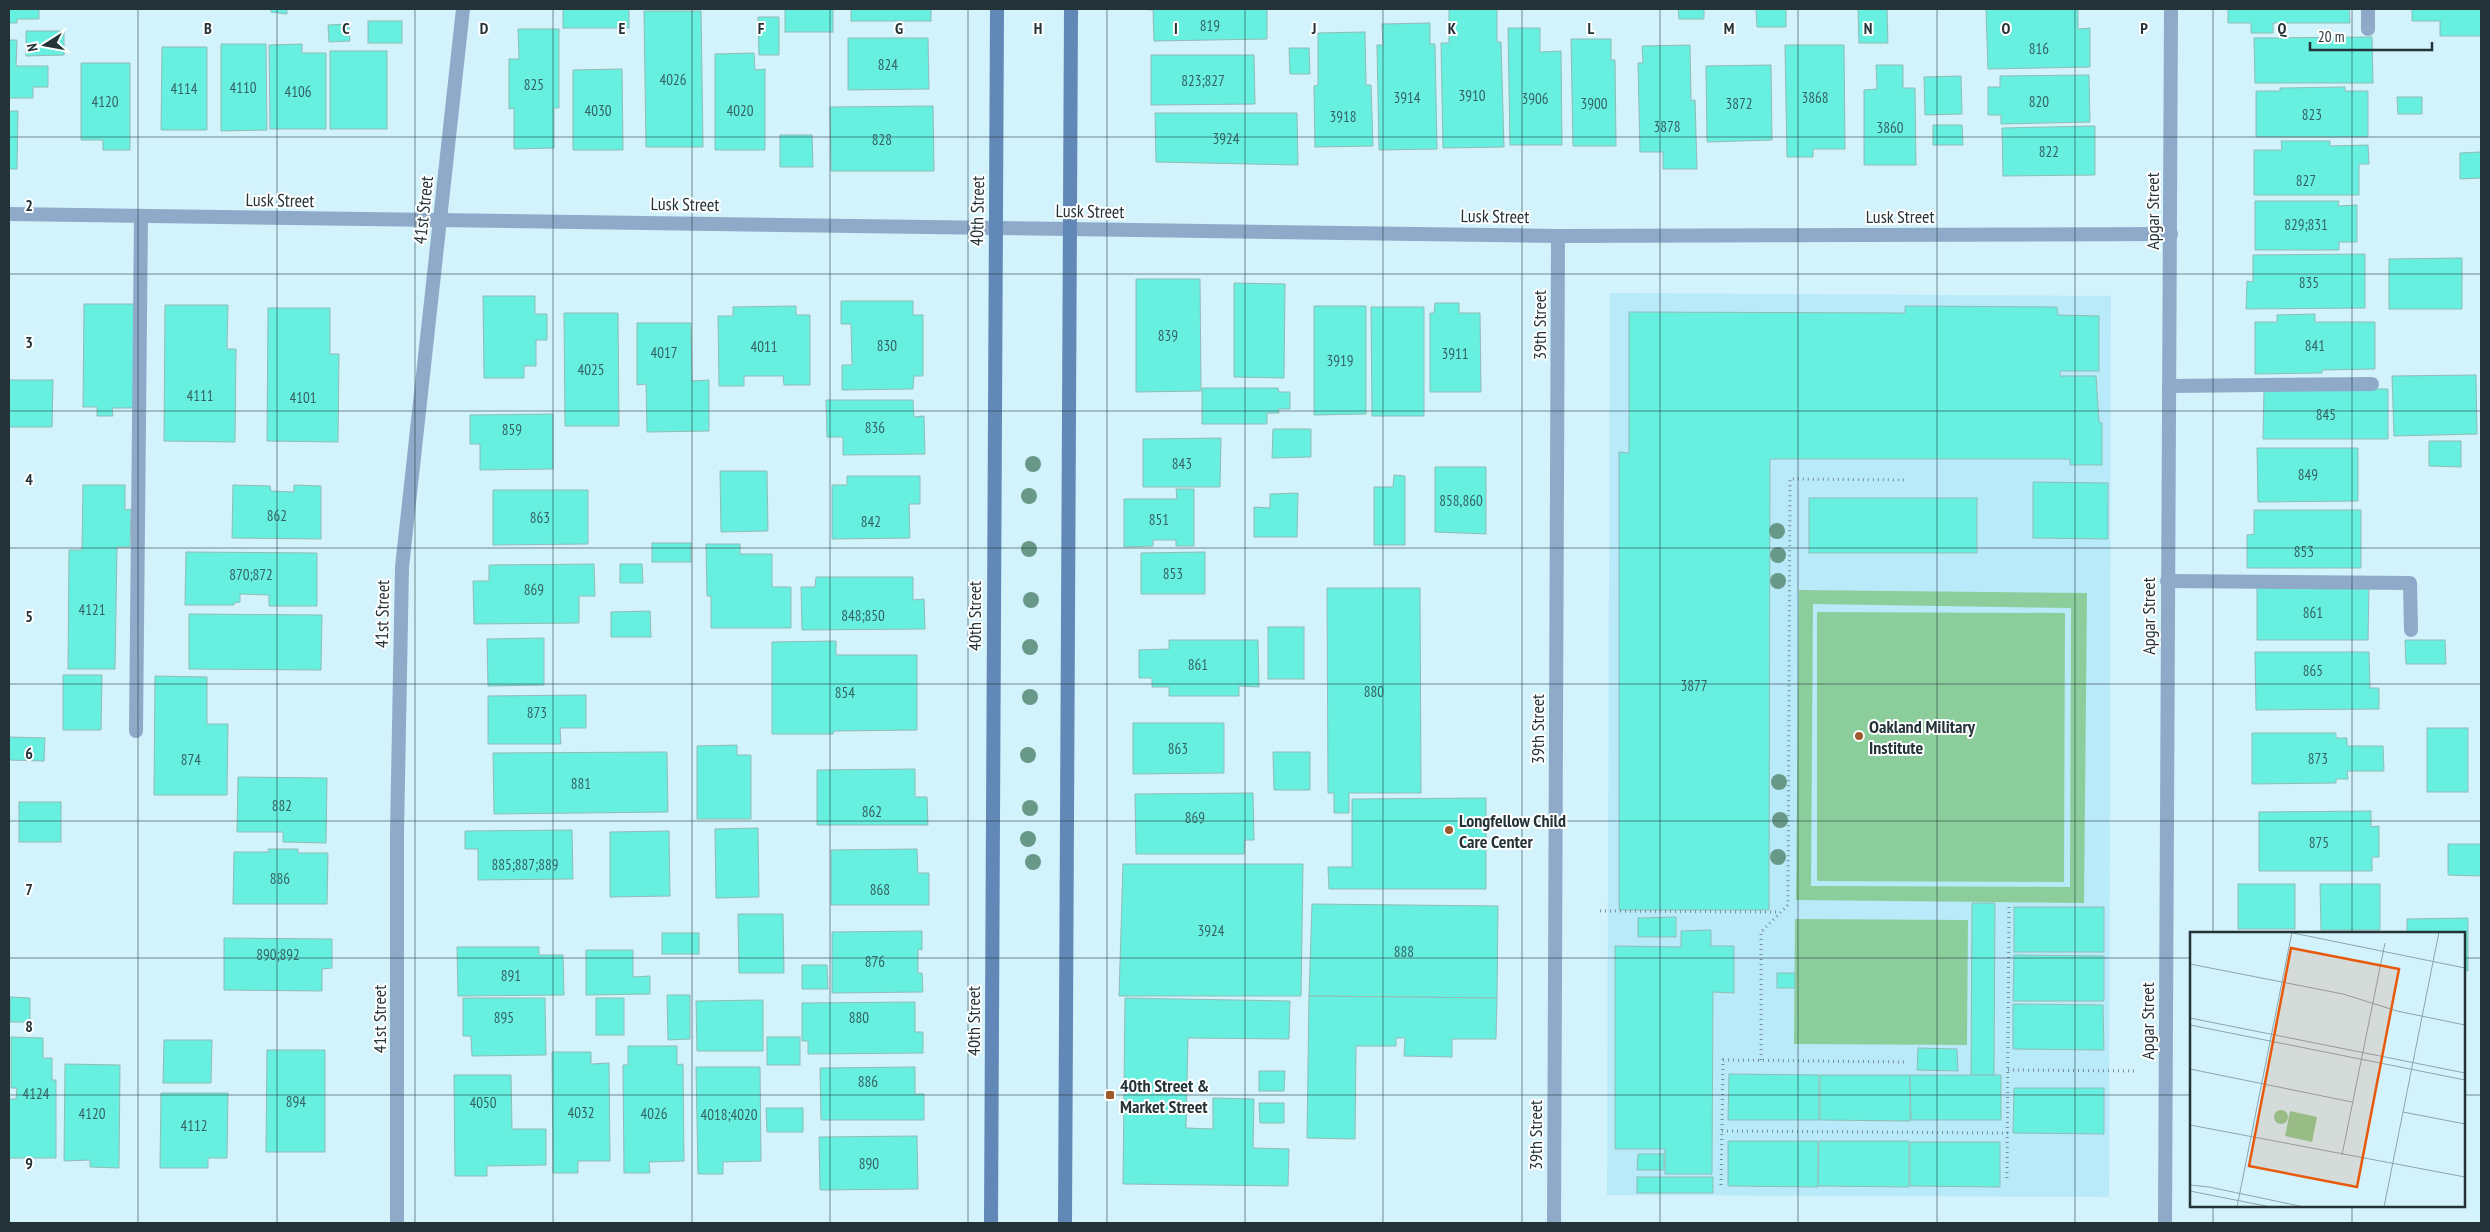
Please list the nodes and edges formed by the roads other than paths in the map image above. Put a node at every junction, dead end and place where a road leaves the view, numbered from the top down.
1 (463, 9) edge
2 (997, 9) edge
3 (1072, 9) edge
4 (2171, 9) edge
5 (2368, 9) edge
6 (2368, 29) dead end
7 (9, 214) edge
8 (141, 216) junction
9 (441, 221) junction
10 (995, 228) junction
11 (1070, 230) junction
12 (2171, 234) junction
13 (1558, 236) junction
14 (2372, 384) dead end
15 (2169, 386) junction
16 (2167, 581) junction
17 (2411, 630) dead end
18 (136, 731) dead end
19 (397, 1223) edge
20 (991, 1223) edge
21 (1065, 1223) edge
22 (1554, 1223) edge
23 (2165, 1223) edge

1 - 9 street, 41st Street
2 - 10 main road, 40th Street
3 - 11 main road
4 - 12 street, Apgar Street
5 - 6 street
7 - 8 street, Lusk Street
8 - 9 street, Lusk Street
8 - 18 street
9 - 10 street, Lusk Street
9 - 19 street, 41st Street
10 - 11 street, Lusk Street
10 - 20 main road, 40th Street
11 - 13 street, Lusk Street
11 - 21 main road
12 - 13 street, Lusk Street
12 - 15 street, Apgar Street
13 - 22 street, 39th Street
14 - 15 street
15 - 16 street, Apgar Street
16 - 17 street
16 - 23 street, Apgar Street

